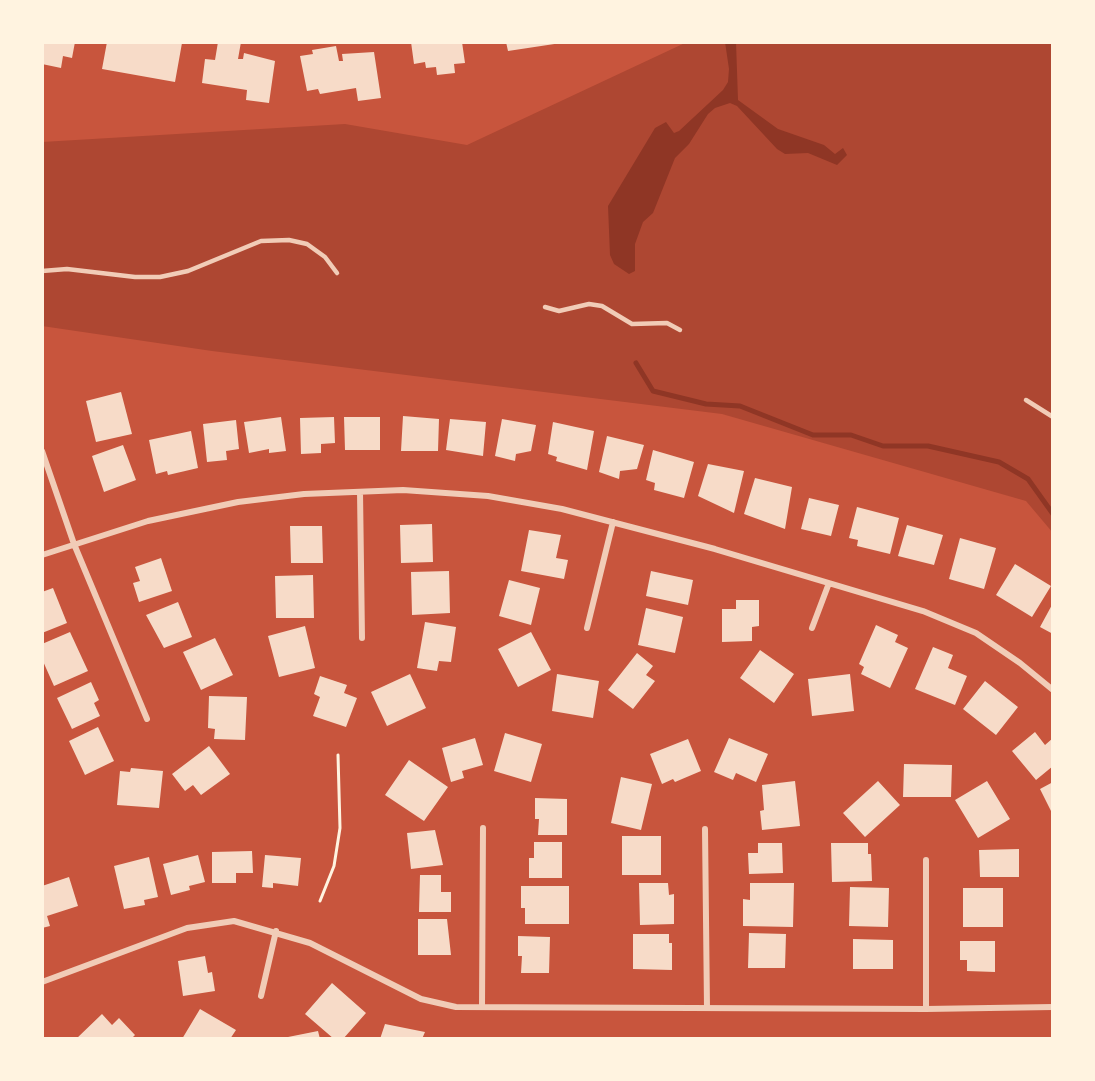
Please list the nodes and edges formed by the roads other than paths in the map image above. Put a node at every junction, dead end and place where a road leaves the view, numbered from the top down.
1 (42, 271) edge
2 (338, 273) dead end
3 (545, 308) dead end
4 (680, 330) dead end
5 (1026, 400) dead end
6 (1053, 417) edge
7 (42, 451) edge
8 (360, 492) junction
9 (613, 522) junction
10 (74, 544) junction
11 (42, 555) edge
12 (829, 583) junction
13 (587, 628) dead end
14 (812, 628) dead end
15 (362, 639) dead end
16 (1053, 689) edge
17 (147, 719) dead end
18 (483, 828) dead end
19 (705, 829) dead end
20 (926, 860) dead end
21 (276, 932) junction
22 (42, 982) edge
23 (261, 996) dead end
24 (482, 1007) junction
25 (1053, 1007) edge
26 (706, 1008) junction
27 (926, 1009) junction

1 - 2 lane
3 - 4 lane
5 - 6 lane
7 - 10 street
8 - 9 street
8 - 10 street
8 - 15 street
9 - 12 street
9 - 13 street
10 - 11 street
10 - 17 street
12 - 14 street
12 - 16 street
18 - 24 street
19 - 26 street
20 - 27 street
21 - 22 street
21 - 23 street
21 - 24 street
24 - 26 street
25 - 27 street
26 - 27 street

